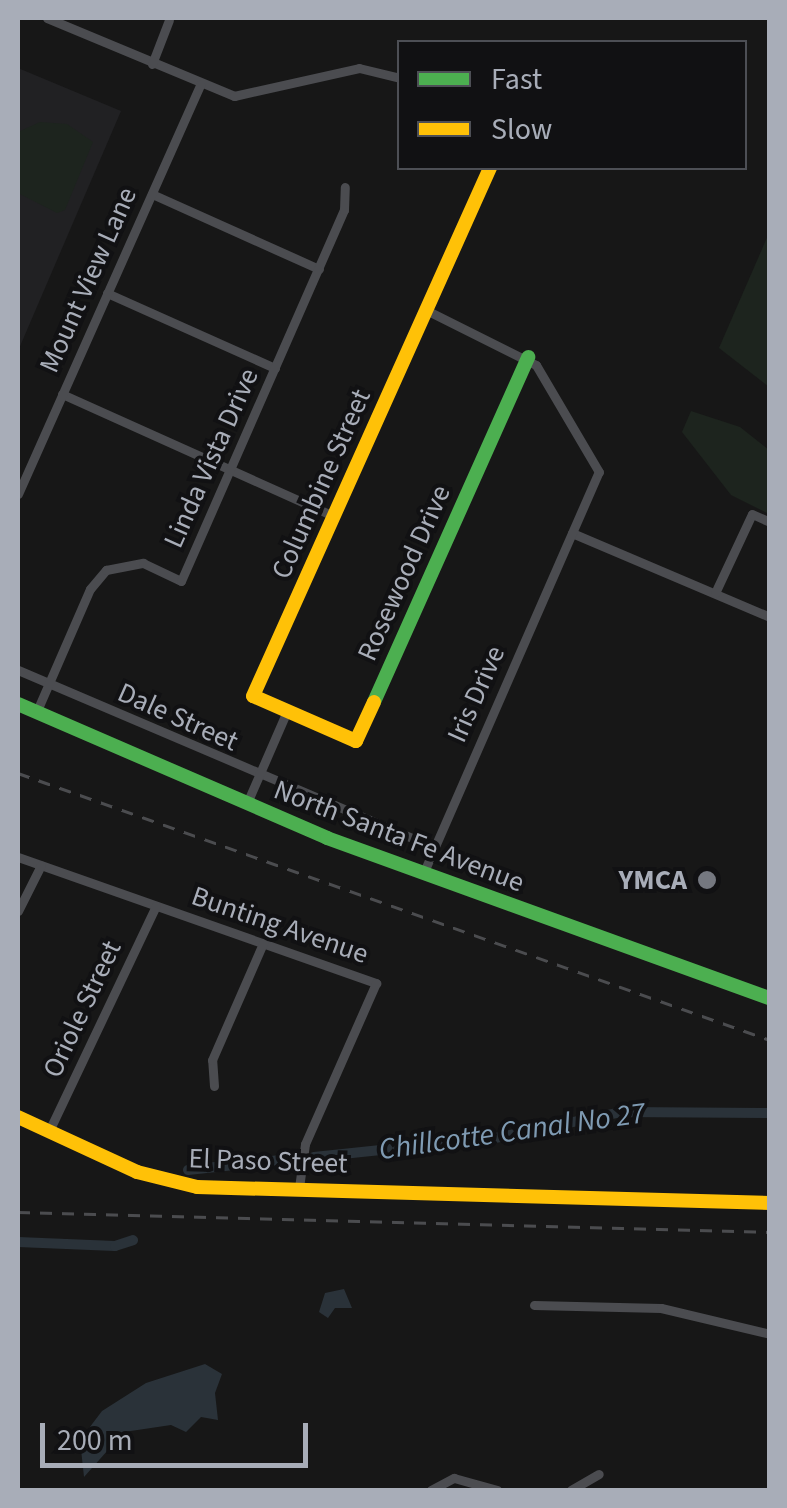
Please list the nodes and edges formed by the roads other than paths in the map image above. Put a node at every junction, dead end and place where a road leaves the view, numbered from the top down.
1 (47, 18) edge
2 (170, 20) dead end
3 (152, 64) junction
4 (397, 77) edge
5 (200, 85) junction
6 (489, 170) edge
7 (345, 186) dead end
8 (152, 194) junction
9 (319, 269) junction
10 (107, 293) junction
11 (426, 310) junction
12 (528, 357) junction
13 (275, 368) junction
14 (62, 394) junction
15 (230, 470) junction
16 (18, 494) edge
17 (334, 516) junction
18 (770, 522) edge
19 (572, 533) junction
20 (716, 593) junction
21 (770, 617) edge
22 (18, 670) edge
23 (48, 684) junction
24 (18, 704) edge
25 (287, 712) junction
26 (36, 713) junction
27 (258, 776) junction
28 (246, 804) junction
29 (433, 847) junction
30 (18, 857) edge
31 (40, 865) junction
32 (423, 874) junction
33 (156, 906) junction
34 (18, 911) edge
35 (263, 943) junction
36 (770, 998) edge
37 (214, 1086) dead end
38 (18, 1117) edge
39 (49, 1131) junction
40 (299, 1188) junction
41 (770, 1203) edge
42 (534, 1305) dead end
43 (770, 1334) edge
44 (599, 1474) dead end
45 (431, 1490) edge
46 (497, 1490) edge
47 (572, 1490) edge

1 - 3 street
2 - 3 street
3 - 5 street
4 - 5 street
5 - 8 street, Mount View Lane
6 - 11 main road, Columbine Street
7 - 9 street, Linda Vista Drive
8 - 9 street
8 - 10 street, Mount View Lane
9 - 13 street, Linda Vista Drive
10 - 13 street
10 - 14 street, Mount View Lane
11 - 12 street
11 - 17 main road, Columbine Street
12 - 19 street, Iris Drive
12 - 25 main road, Rosewood Drive
13 - 15 street, Linda Vista Drive
14 - 15 street
14 - 16 street, Mount View Lane
15 - 17 street
15 - 23 street, Linda Vista Drive
17 - 25 main road, Columbine Street
18 - 20 street
19 - 20 street
19 - 29 street, Iris Drive
20 - 21 street
22 - 23 street, Dale Street
23 - 26 street, Linda Vista Drive
23 - 27 street, Dale Street
24 - 26 main road, North Santa Fe Avenue
25 - 27 street
26 - 28 main road, North Santa Fe Avenue
27 - 28 street
27 - 29 street, Dale Street
28 - 32 main road, North Santa Fe Avenue
29 - 32 street, Iris Drive
30 - 31 street, Bunting Avenue
31 - 33 street, Bunting Avenue
31 - 34 street
32 - 36 main road, North Santa Fe Avenue
33 - 35 street, Bunting Avenue
33 - 39 street, Oriole Street
35 - 37 street
35 - 40 street, Bunting Avenue
38 - 39 main road, El Paso Street
39 - 40 main road, El Paso Street
40 - 41 main road, El Paso Street
42 - 43 street
44 - 47 street
45 - 46 street

